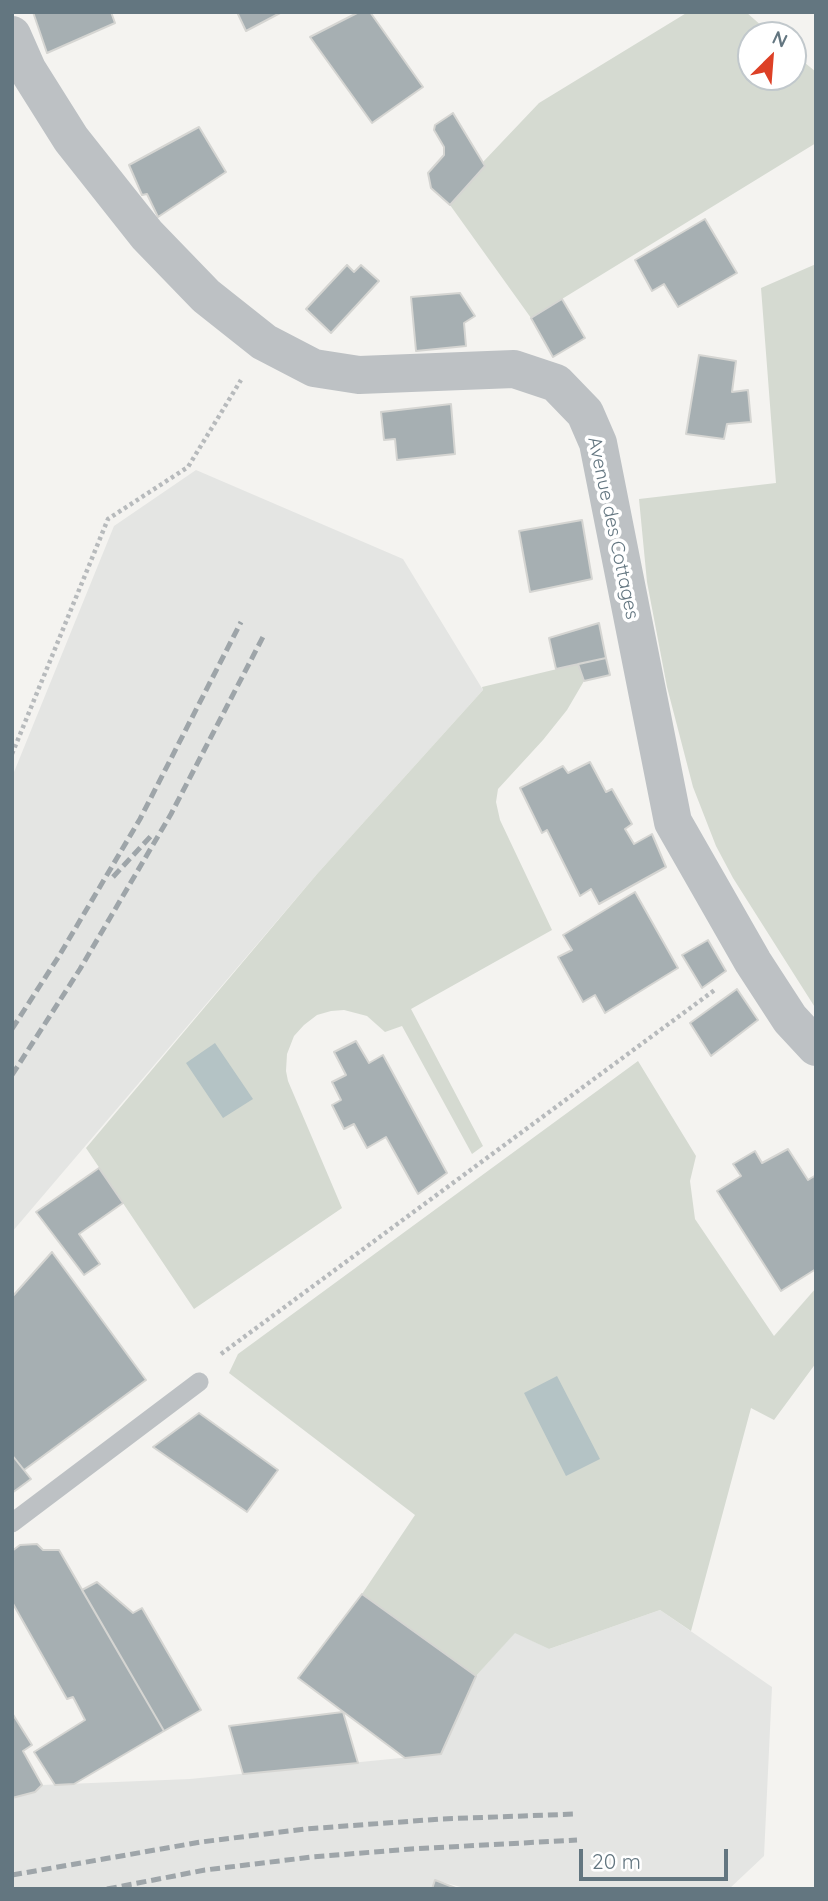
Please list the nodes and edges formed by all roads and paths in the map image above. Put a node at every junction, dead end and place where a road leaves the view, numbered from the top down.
1 (12, 35) edge
2 (264, 342) junction
3 (12, 754) edge
4 (753, 962) junction
5 (816, 1047) edge
6 (224, 1350) dead end
7 (200, 1382) dead end
8 (12, 1523) edge

1 - 2 street, Avenue des Cottages
2 - 3 path
2 - 4 street, Avenue des Cottages
4 - 5 street, Avenue des Cottages
4 - 6 path
7 - 8 lane

